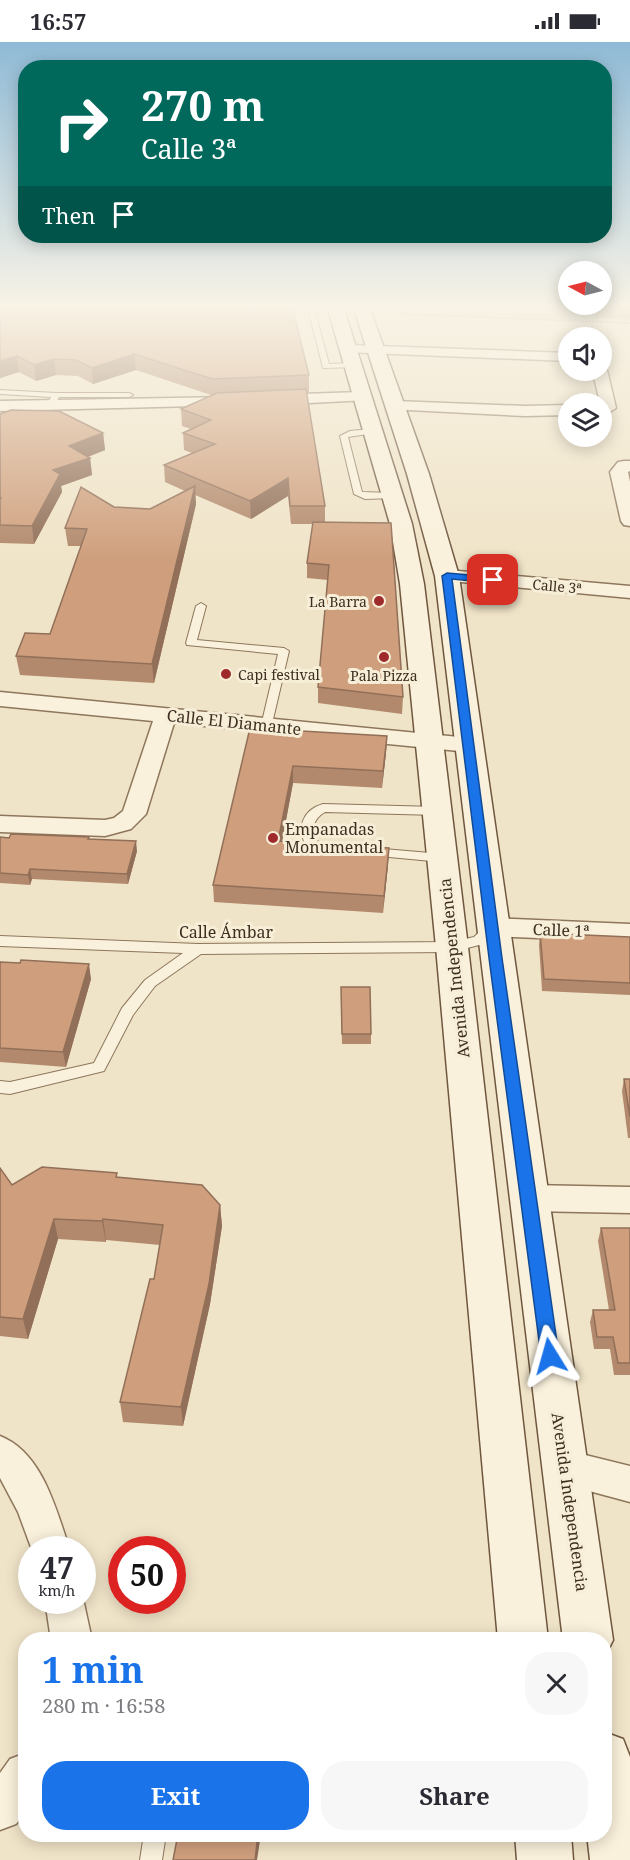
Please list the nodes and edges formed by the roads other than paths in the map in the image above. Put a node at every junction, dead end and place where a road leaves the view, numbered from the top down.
1 (361, 391) edge
2 (385, 391) edge
3 (0, 392) edge
4 (129, 394) dead end
5 (361, 397) junction
6 (53, 400) junction
7 (0, 406) edge
8 (395, 406) junction
9 (558, 410) edge
10 (627, 466) edge
11 (630, 521) edge
12 (447, 576) junction
13 (630, 592) edge
14 (201, 606) dead end
15 (0, 699) edge
16 (166, 714) junction
17 (267, 726) junction
18 (429, 742) junction
19 (469, 745) junction
20 (437, 811) junction
21 (0, 824) edge
22 (340, 849) edge
23 (363, 851) edge
24 (442, 858) junction
25 (492, 927) junction
26 (630, 933) edge
27 (0, 941) edge
28 (452, 947) junction
29 (198, 949) junction
30 (0, 1087) edge
31 (529, 1198) junction
32 (630, 1200) edge
33 (0, 1454) edge
34 (565, 1468) junction
35 (630, 1484) edge
36 (46, 1536) edge
37 (67, 1614) edge
38 (71, 1632) edge
39 (522, 1632) edge
40 (587, 1632) edge
41 (18, 1785) edge
42 (0, 1808) edge
43 (612, 1816) edge
44 (154, 1842) edge
45 (544, 1842) edge
46 (151, 1860) edge
47 (545, 1860) edge
48 (618, 1860) edge

1 - 5 main road, Avenida Independencia
2 - 8 main road, Avenida Independencia
3 - 6 lane
4 - 6 lane
5 - 6 street
5 - 18 main road, Avenida Independencia
6 - 7 street
8 - 9 street
8 - 12 main road, Avenida Independencia
10 - 11 street
12 - 13 street, Calle 3ª
12 - 19 main road, Avenida Independencia
14 - 17 lane
15 - 16 street, Calle El Diamante
16 - 17 street, Calle El Diamante
16 - 21 street
17 - 18 street, Calle El Diamante
18 - 19 street, Calle El Diamante
18 - 20 main road, Avenida Independencia
19 - 25 main road, Avenida Independencia
20 - 22 lane
20 - 24 main road, Avenida Independencia
23 - 24 lane
24 - 28 main road, Avenida Independencia
25 - 26 street, Calle 1ª
25 - 28 lane, Calle Ámbar
25 - 31 main road, Avenida Independencia
27 - 29 lane, Calle Ámbar
28 - 29 lane, Calle Ámbar
28 - 39 main road, Avenida Independencia
29 - 30 lane
31 - 32 street
31 - 34 main road, Avenida Independencia
33 - 36 street
34 - 35 street
34 - 40 main road, Avenida Independencia
37 - 38 street
41 - 42 street
43 - 48 main road
44 - 46 lane
45 - 47 main road

